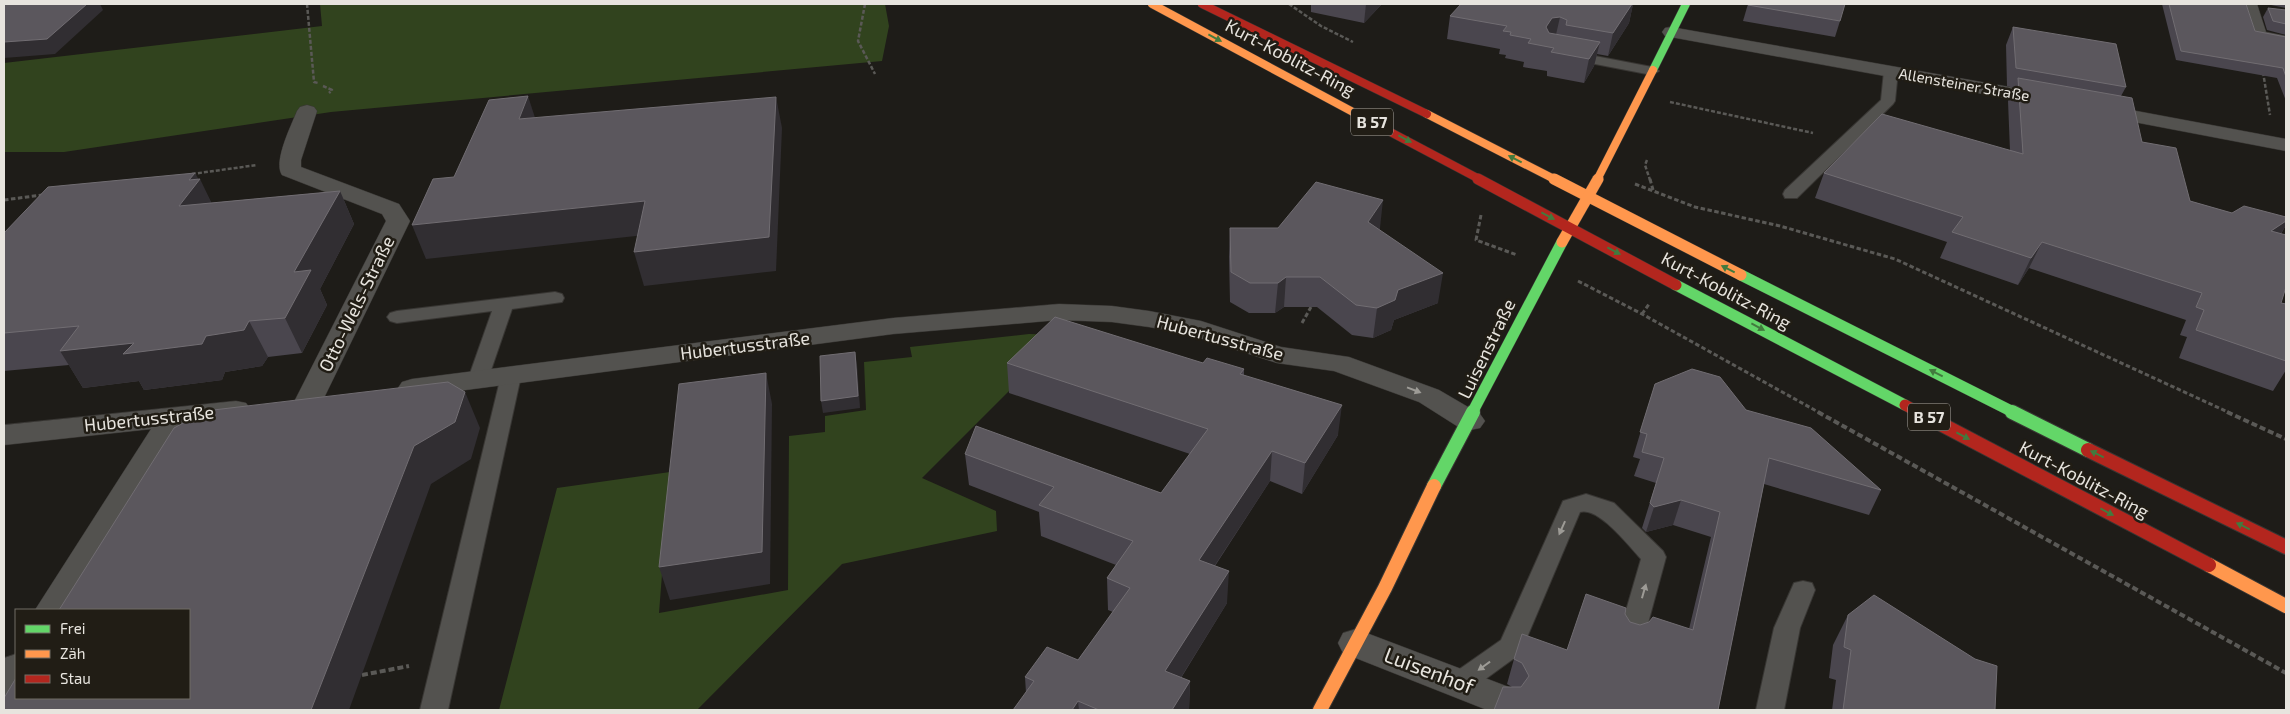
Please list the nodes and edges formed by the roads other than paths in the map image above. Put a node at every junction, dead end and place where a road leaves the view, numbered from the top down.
1 (1152, 4) edge
2 (1202, 4) edge
3 (1686, 4) edge
4 (2248, 6) edge
5 (2268, 11) edge
6 (1671, 32) junction
7 (2286, 41) edge
8 (1567, 52) edge
9 (1652, 71) junction
10 (1892, 72) junction
11 (308, 111) road end
12 (2280, 144) edge
13 (1791, 194) dead end
14 (1589, 197) junction
15 (1571, 229) junction
16 (555, 298) dead end
17 (504, 304) junction
18 (397, 317) dead end
19 (511, 376) junction
20 (478, 379) junction
21 (384, 391) edge
22 (337, 397) edge
23 (309, 400) junction
24 (172, 418) junction
25 (1470, 421) junction
26 (4, 435) edge
27 (2286, 547) edge
28 (1803, 590) dead end
29 (2286, 606) edge
30 (53, 609) edge
31 (1631, 638) edge
32 (1356, 643) junction
33 (15, 670) edge
34 (1460, 684) junction
35 (4, 688) edge
36 (1501, 700) edge
37 (434, 710) edge
38 (1320, 710) edge
39 (1770, 710) edge

1 -> 15 main road, Kurt-Koblitz-Ring / B 57
14 -> 2 main road, Kurt-Koblitz-Ring / B 57
3 - 6 main road, Luisenstraße
4 - 5 street
4 - 7 street
6 - 9 main road, Luisenstraße
6 - 10 street, Allensteiner Straße
8 - 9 lane
9 - 14 main road, Luisenstraße
10 - 12 street, Allensteiner Straße
10 - 13 lane
11 - 23 street, Otto-Wels-Straße
14 - 15 main road, Luisenstraße
27 -> 14 main road, Kurt-Koblitz-Ring / B 57
15 - 25 main road, Luisenstraße
15 -> 29 main road, Kurt-Koblitz-Ring / B 57
16 - 17 lane
17 - 18 lane
17 - 20 lane
19 - 20 street, Hubertusstraße
19 -> 25 street, Hubertusstraße
19 - 37 lane
20 - 21 street, Hubertusstraße
22 - 23 street, Hubertusstraße
23 - 24 street, Hubertusstraße
24 - 26 street, Hubertusstraße
24 - 30 street
25 - 32 main road, Luisenstraße
28 - 39 lane
31 -> 34 lane
32 - 34 street, Luisenhof
32 - 38 main road, Luisenstraße
33 - 35 street
34 - 36 street, Luisenhof

